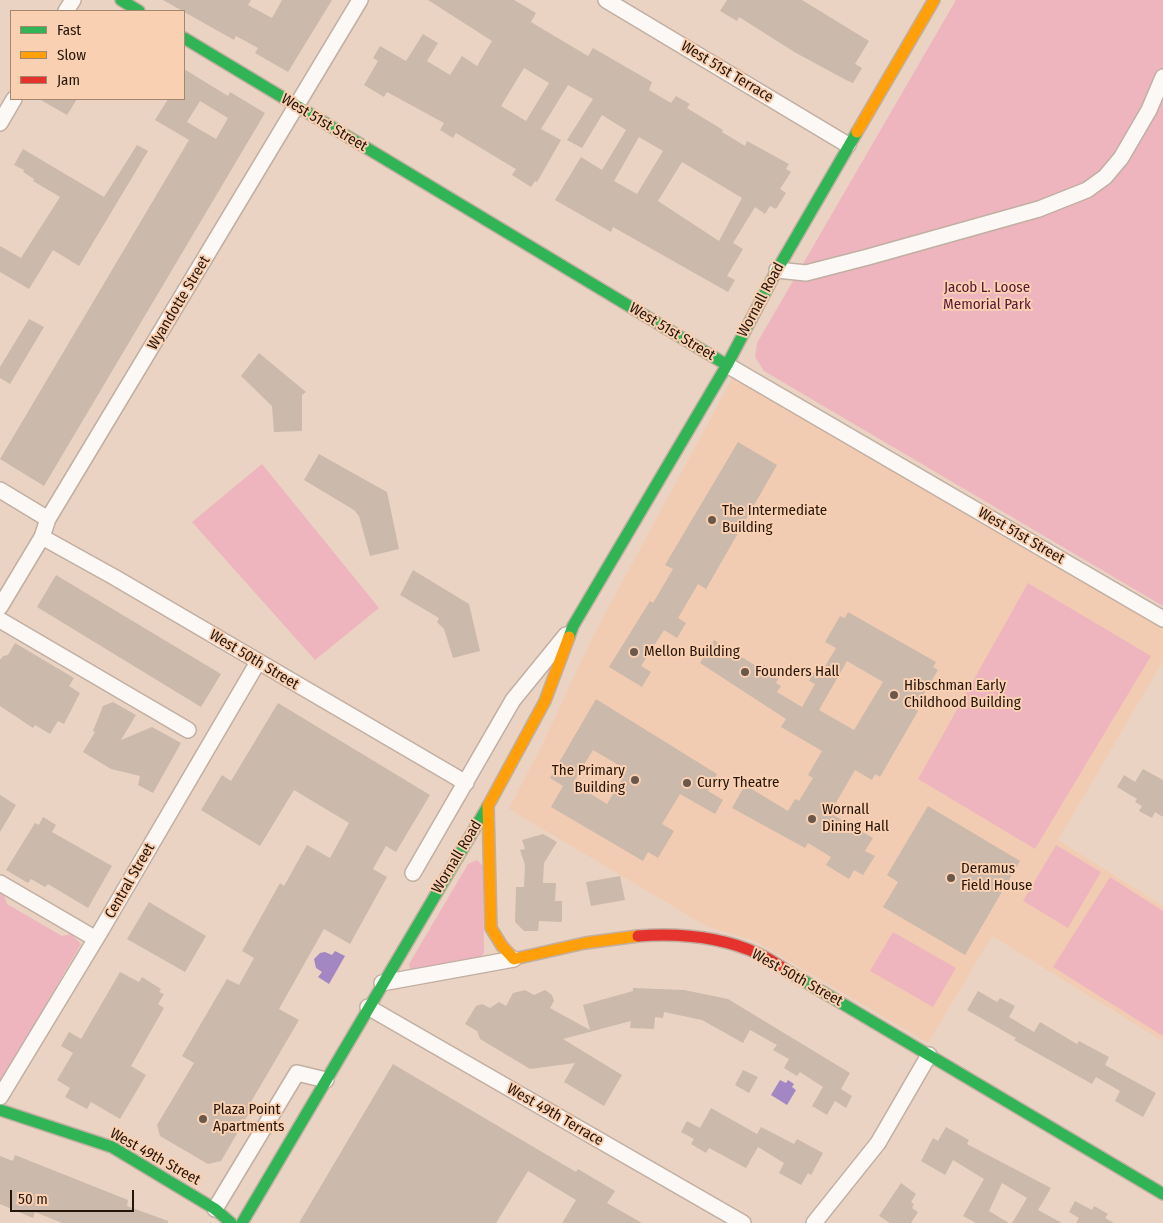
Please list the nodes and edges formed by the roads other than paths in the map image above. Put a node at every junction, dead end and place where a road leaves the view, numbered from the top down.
1 (120, 0) edge
2 (360, 0) edge
3 (606, 0) edge
4 (934, 0) edge
5 (137, 10) edge
6 (185, 39) edge
7 (1163, 77) edge
8 (13, 100) edge
9 (297, 107) junction
10 (0, 123) edge
11 (848, 145) junction
12 (777, 270) junction
13 (727, 365) junction
14 (0, 490) edge
15 (48, 519) junction
16 (42, 537) junction
17 (0, 607) edge
18 (1163, 619) edge
19 (0, 620) edge
20 (573, 626) junction
21 (258, 662) junction
22 (188, 730) dead end
23 (466, 783) junction
24 (488, 806) junction
25 (413, 873) dead end
26 (0, 883) edge
27 (96, 939) junction
28 (514, 959) junction
29 (382, 983) junction
30 (368, 1007) junction
31 (929, 1055) junction
32 (326, 1080) junction
33 (0, 1097) edge
34 (0, 1110) edge
35 (1163, 1194) edge
36 (215, 1208) junction
37 (231, 1223) edge
38 (242, 1223) edge
39 (743, 1223) edge
40 (814, 1223) edge

1 - 5 street
2 - 9 street, Wyandotte Street
3 - 11 street, West 51st Terrace
4 - 11 street, Wornall Road
6 - 9 street, West 51st Street
7 - 12 street
8 - 10 street
9 - 13 street, West 51st Street
9 - 15 street, Wyandotte Street
11 - 12 street, Wornall Road
12 - 13 street, Wornall Road
13 - 18 street, West 51st Street
13 - 20 street, Wornall Road
14 - 15 street
15 - 16 street, Wyandotte Street
16 - 17 street, Wyandotte Street
16 - 21 street, West 50th Street
19 - 22 street
20 - 23 street, Wornall Road
20 - 24 street, Wornall Road
21 - 23 street, West 50th Street
21 - 27 street, Central Street
23 - 25 street, Wornall Road
24 - 28 street
24 - 29 street, Wornall Road
26 - 27 street
27 - 33 street, Central Street
28 - 29 street
28 - 31 street, West 50th Street
29 - 30 street, Wornall Road
30 - 32 street, Wornall Road
30 - 39 street, West 49th Terrace
31 - 35 street, West 50th Street
31 - 40 street
32 - 36 street
32 - 38 street, Wornall Road
34 - 36 street, West 49th Street
36 - 37 street, West 49th Street

